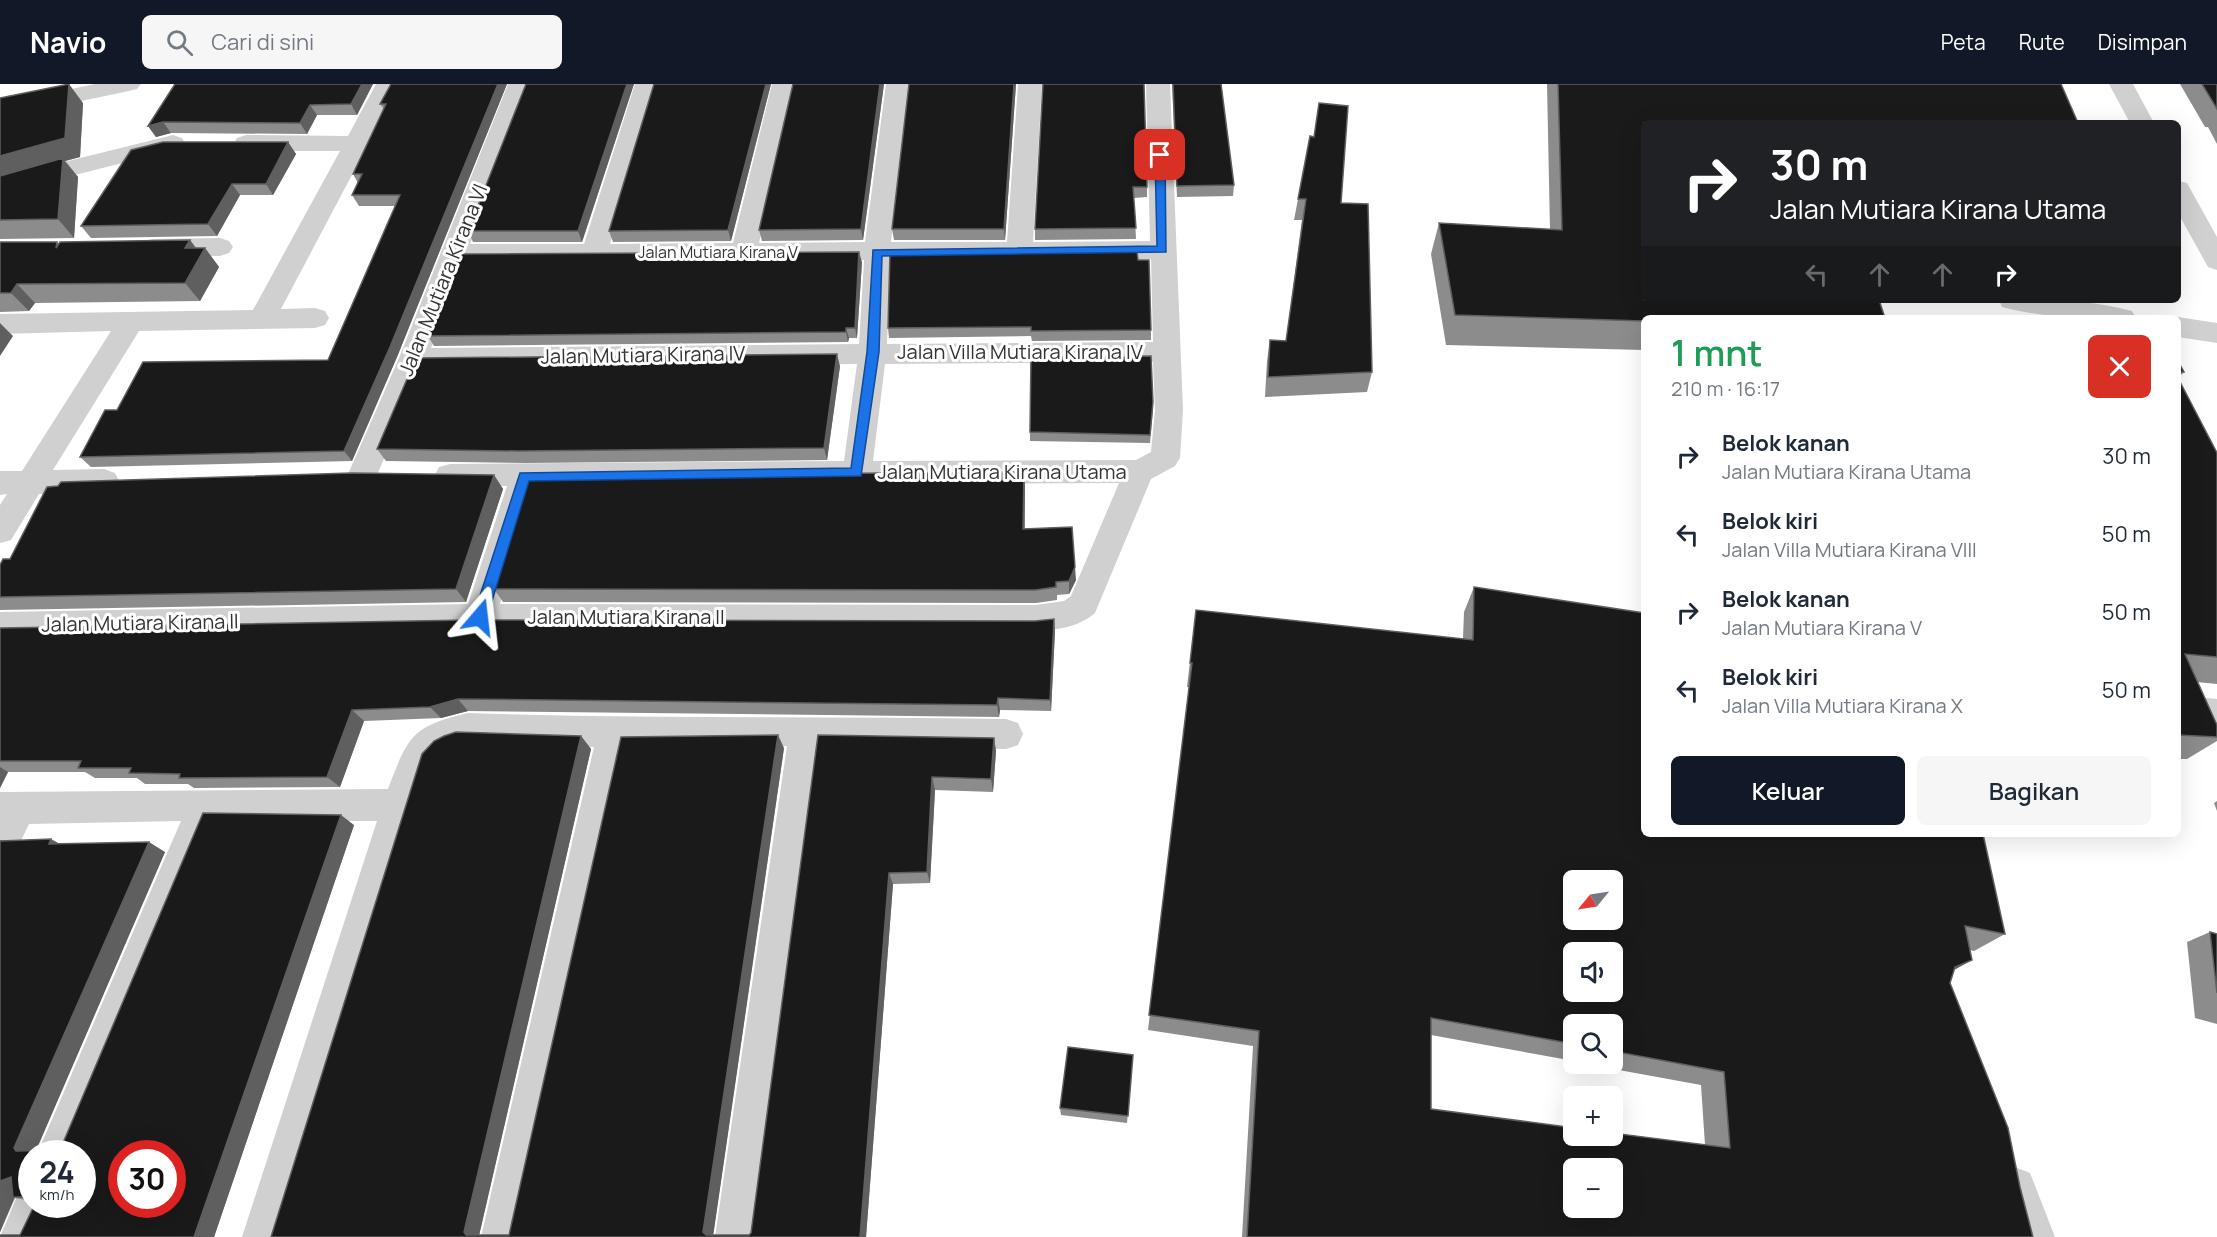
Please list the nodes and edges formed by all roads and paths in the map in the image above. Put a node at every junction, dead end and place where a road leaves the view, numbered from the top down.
1 (129, 84) edge
2 (387, 84) edge
3 (520, 84) edge
4 (647, 84) edge
5 (784, 84) edge
6 (898, 84) edge
7 (1030, 84) edge
8 (1158, 84) edge
9 (2121, 84) edge
10 (0, 111) edge
11 (2140, 120) edge
12 (194, 142) edge
13 (228, 143) edge
14 (355, 144) junction
15 (0, 189) edge
16 (2181, 195) edge
17 (220, 247) dead end
18 (127, 248) edge
19 (1162, 250) junction
20 (1019, 251) junction
21 (744, 252) junction
22 (877, 252) junction
23 (454, 253) junction
24 (594, 253) junction
25 (2217, 261) edge
26 (2030, 303) edge
27 (2104, 315) edge
28 (315, 318) dead end
29 (262, 319) junction
30 (130, 323) junction
31 (0, 324) edge
32 (2181, 327) edge
33 (2217, 333) edge
34 (873, 352) junction
35 (1167, 352) junction
36 (413, 358) junction
37 (1140, 471) junction
38 (857, 472) junction
39 (351, 474) joint
40 (525, 476) junction
41 (137, 480) edge
42 (0, 483) edge
43 (30, 483) junction
44 (0, 531) edge
45 (480, 617) junction
46 (0, 625) edge
47 (2181, 710) edge
48 (2217, 714) edge
49 (806, 731) junction
50 (614, 732) junction
51 (1006, 734) dead end
52 (206, 805) junction
53 (400, 805) junction
54 (10, 808) edge
55 (0, 845) edge
56 (63, 1140) edge
57 (2000, 1150) edge
58 (29, 1218) edge
59 (21, 1237) edge
60 (263, 1237) edge
61 (502, 1237) edge
62 (736, 1237) edge
63 (2034, 1237) edge

1 - 10 street
2 - 14 street
3 - 23 street, Jalan Mutiara Kirana VI
4 - 24 street
5 - 21 street
6 - 22 street
7 - 20 street
8 - 19 street
9 - 11 street
12 - 15 street
13 - 14 street
14 - 29 street
16 - 25 street
17 - 18 street
19 - 20 street, Jalan Mutiara Kirana V
19 - 35 street
20 - 22 street, Jalan Mutiara Kirana V
21 - 22 street, Jalan Mutiara Kirana V
21 - 24 street, Jalan Mutiara Kirana V
22 - 34 street
23 - 24 street, Jalan Mutiara Kirana V
23 - 36 street, Jalan Mutiara Kirana VI
26 - 27 street
28 - 29 street
29 - 30 street
30 - 31 street
30 - 43 street
32 - 33 street
34 - 35 street, Jalan Villa Mutiara Kirana IV
34 - 36 street, Jalan Mutiara Kirana IV
34 - 38 street
35 - 37 street
36 - 39 street, Jalan Mutiara Kirana VI
37 - 38 street, Jalan Mutiara Kirana Utama
37 - 45 street, Jalan Mutiara Kirana II
38 - 40 street, Jalan Mutiara Kirana Utama
39 - 40 street, Jalan Mutiara Kirana Utama
40 - 45 street
41 - 43 street
42 - 43 street
43 - 44 street
45 - 46 street, Jalan Mutiara Kirana II
47 - 48 street
49 - 50 street
49 - 51 street
49 - 62 street
50 - 53 street
50 - 61 street
52 - 53 street
52 - 54 street
52 - 56 street
53 - 60 street
54 - 55 street
57 - 63 street
58 - 59 street

